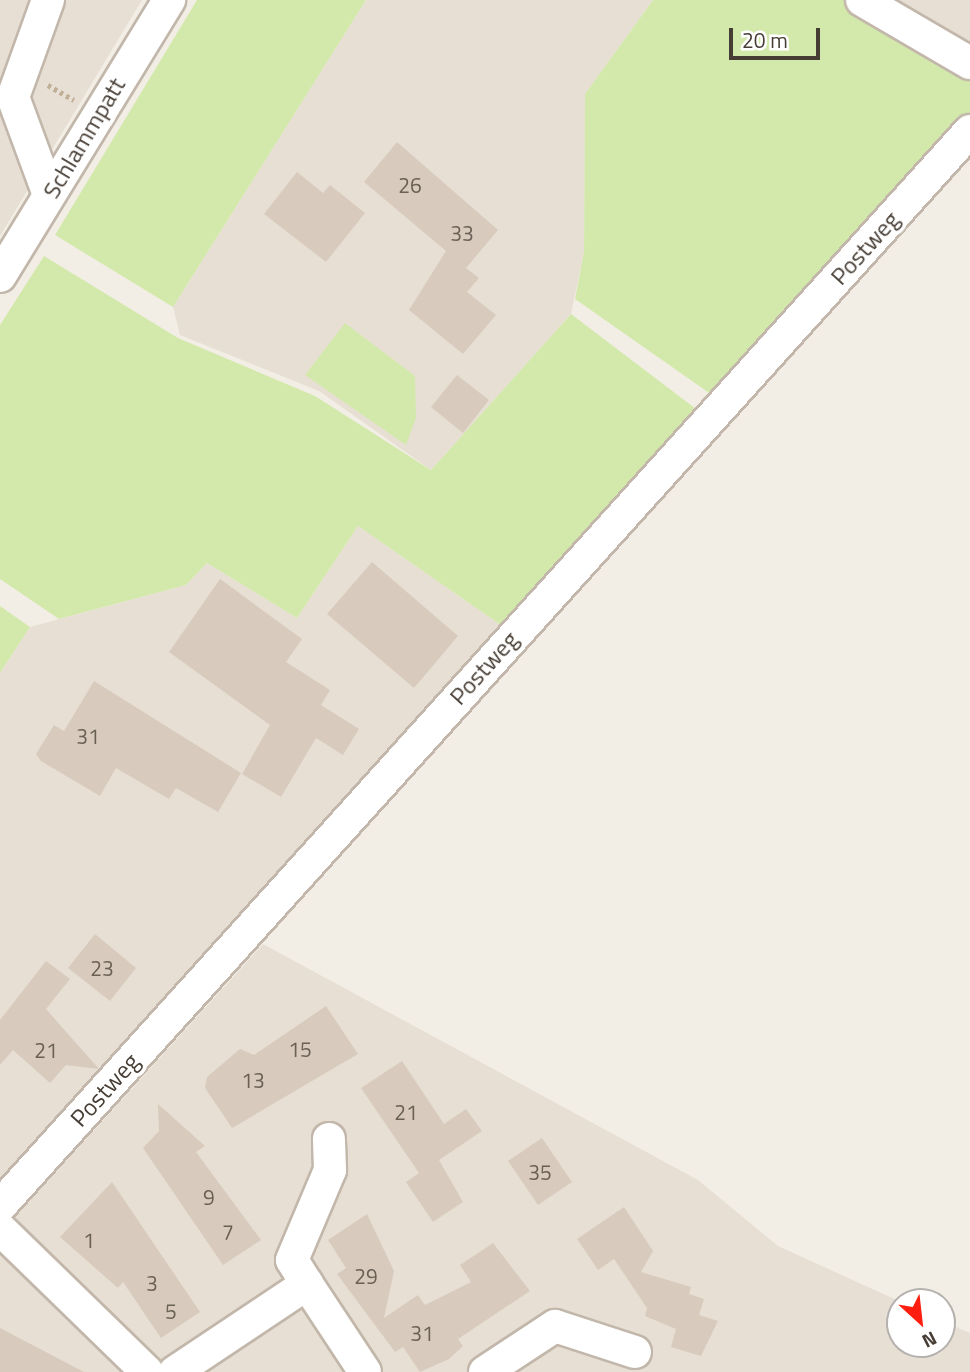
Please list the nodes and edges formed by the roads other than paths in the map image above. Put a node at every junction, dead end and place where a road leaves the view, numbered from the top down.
1 (48, 0) edge
2 (169, 0) edge
3 (862, 0) edge
4 (970, 63) edge
5 (970, 131) edge
6 (49, 195) junction
7 (0, 276) edge
8 (329, 1139) dead end
9 (0, 1206) edge
10 (0, 1229) edge
11 (306, 1284) junction
12 (635, 1352) dead end
13 (148, 1372) edge
14 (175, 1372) edge
15 (365, 1372) edge
16 (485, 1372) edge

1 - 6 street
2 - 6 street, Schlammpatt
3 - 4 street
5 - 9 street, Postweg
6 - 7 street, Schlammpatt
8 - 11 street
10 - 13 street
11 - 14 street
11 - 15 street
12 - 16 street

